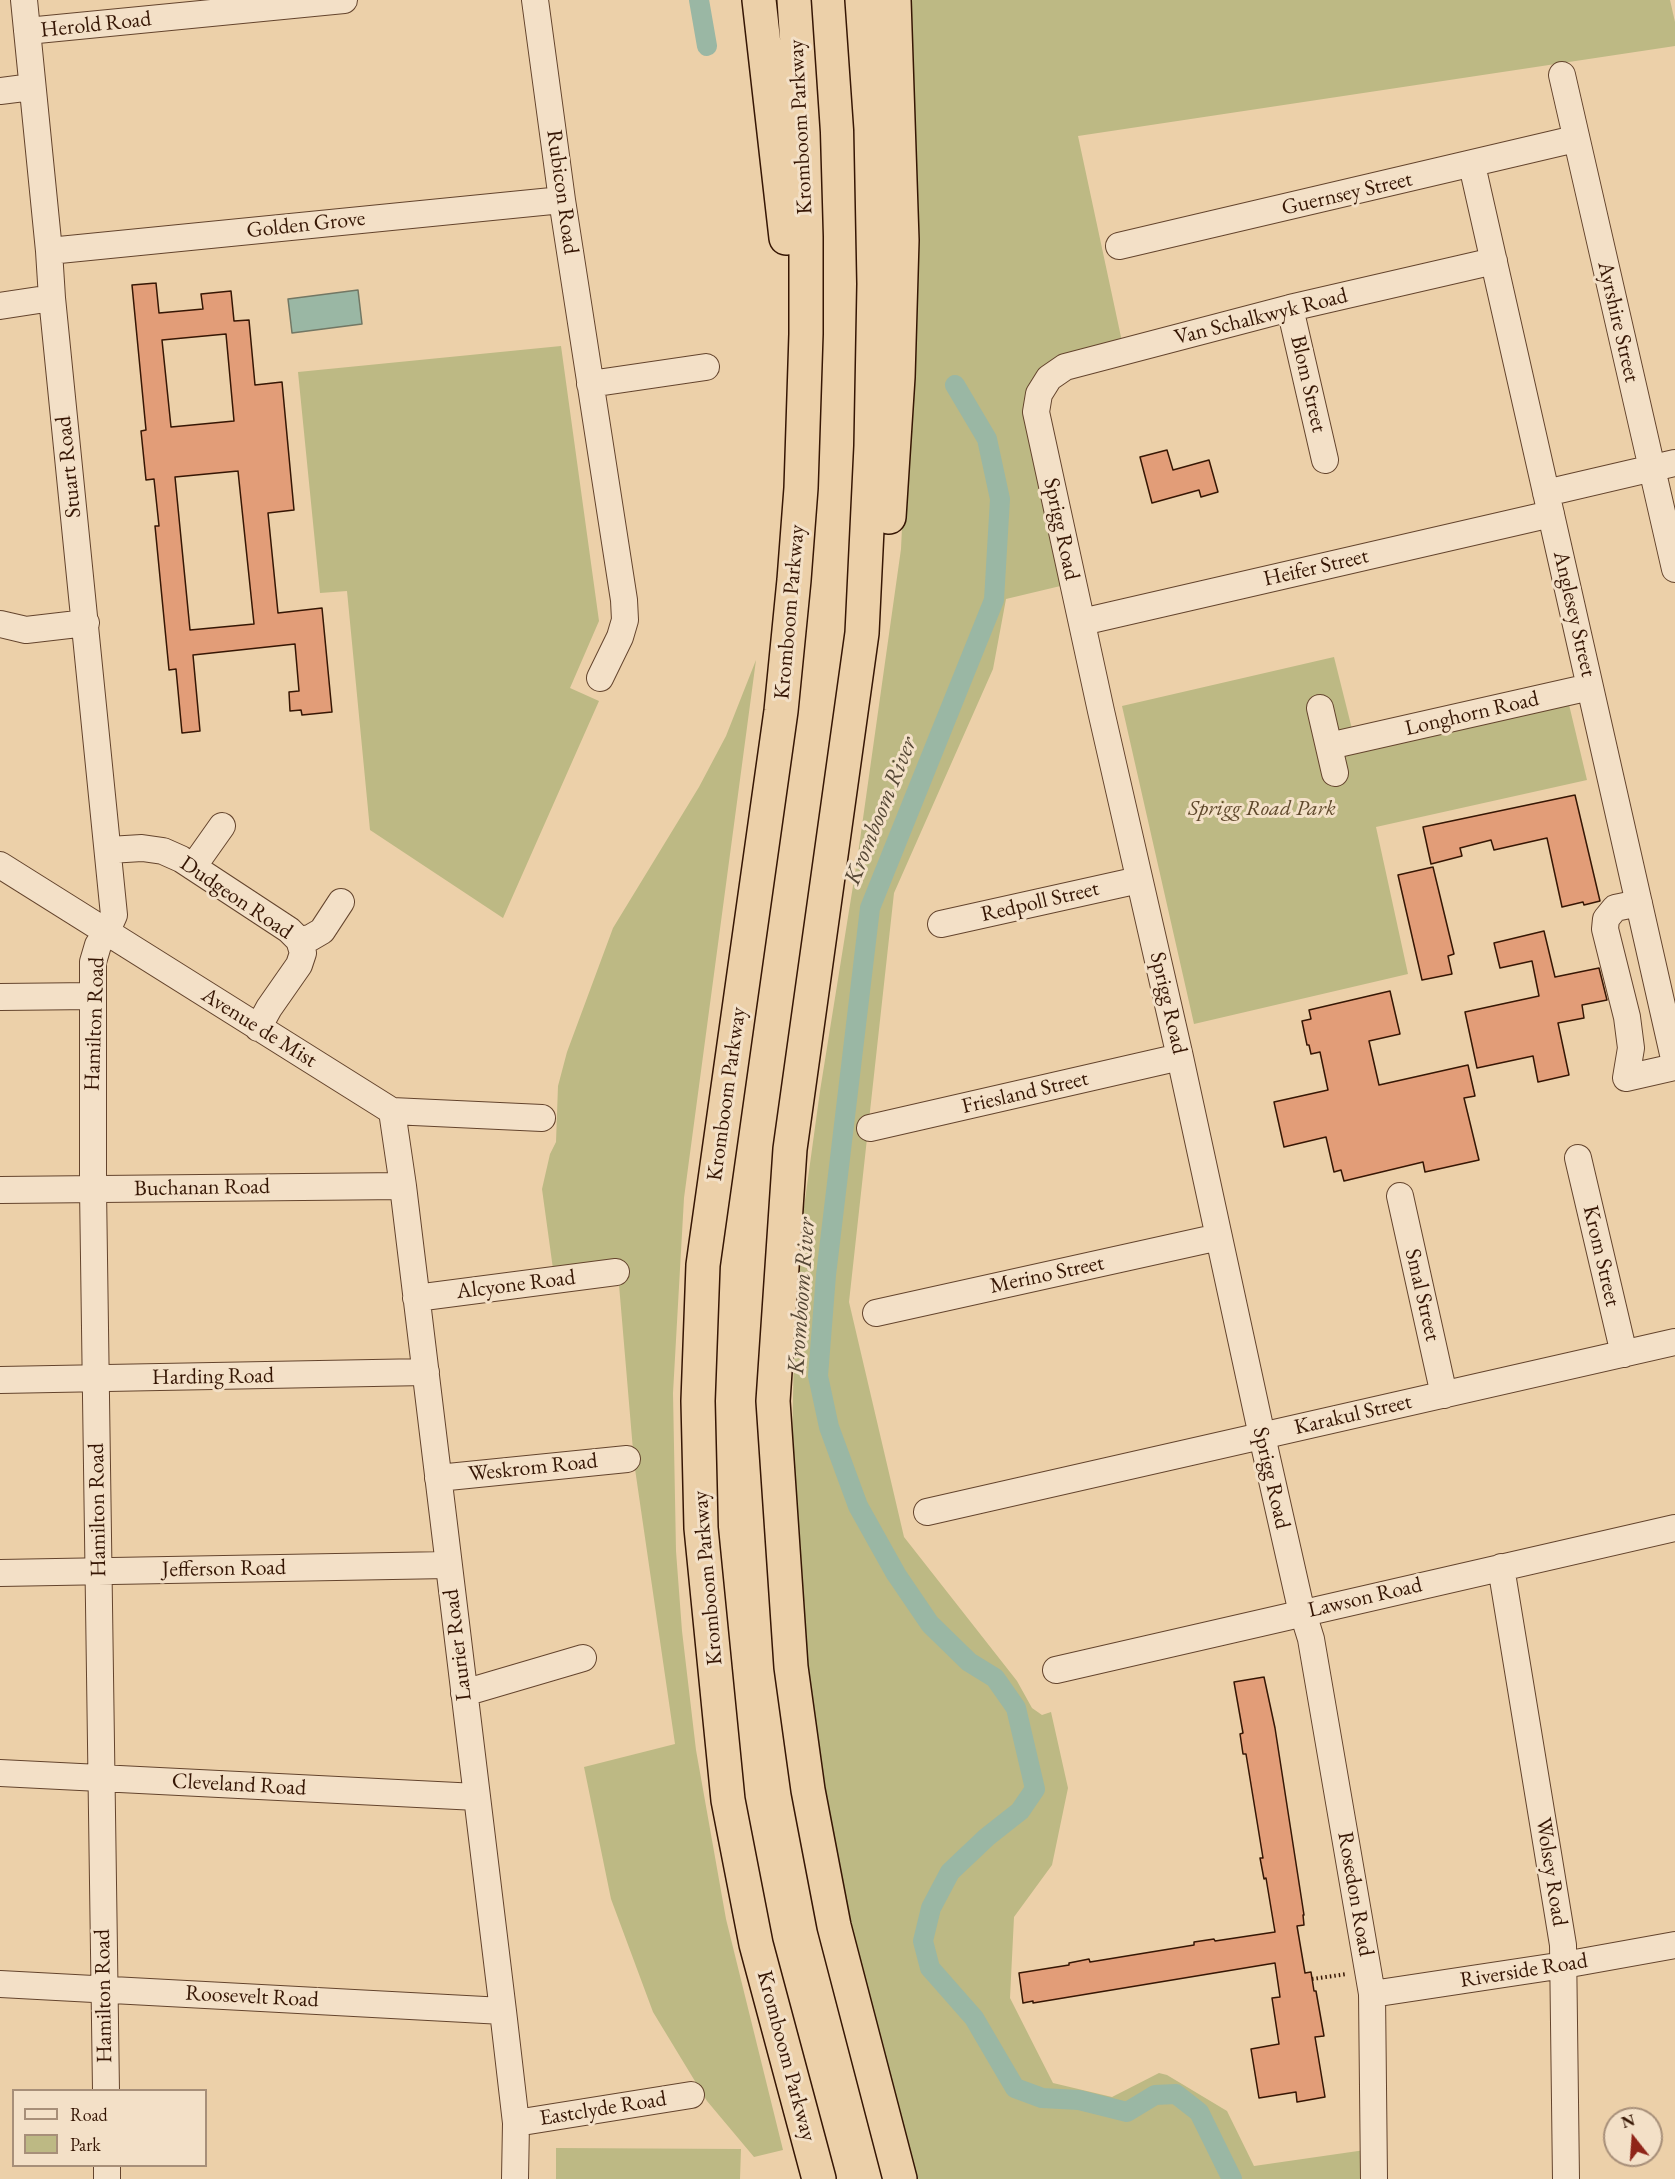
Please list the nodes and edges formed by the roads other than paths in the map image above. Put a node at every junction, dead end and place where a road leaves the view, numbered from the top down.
1 (24, 0) edge
2 (344, 0) edge
3 (535, 0) edge
4 (759, 0) edge
5 (794, 0) edge
6 (862, 0) edge
7 (894, 0) edge
8 (272, 4) edge
9 (27, 31) junction
10 (1562, 75) dead end
11 (33, 87) junction
12 (0, 91) edge
13 (1575, 139) junction
14 (1472, 165) junction
15 (562, 200) junction
16 (1119, 246) dead end
17 (49, 251) junction
18 (1494, 261) junction
19 (52, 298) junction
20 (0, 306) edge
21 (1290, 308) junction
22 (806, 334) junction
23 (706, 367) dead end
24 (590, 384) junction
25 (1039, 394) joint
26 (1325, 460) dead end
27 (1663, 465) edge
28 (1549, 503) junction
29 (1675, 569) edge
30 (1082, 622) junction
31 (86, 623) junction
32 (0, 624) edge
33 (862, 633) junction
34 (600, 678) dead end
35 (1590, 687) junction
36 (1320, 708) dead end
37 (1329, 746) junction
38 (1335, 773) dead end
39 (222, 826) dead end
40 (109, 850) junction
41 (0, 865) edge
42 (193, 867) junction
43 (1139, 880) junction
44 (341, 902) dead end
45 (1639, 903) junction
46 (941, 924) dead end
47 (106, 933) junction
48 (299, 940) junction
49 (93, 996) junction
50 (0, 997) edge
51 (258, 1028) junction
52 (1180, 1057) junction
53 (1675, 1065) edge
54 (392, 1112) junction
55 (542, 1118) dead end
56 (870, 1128) dead end
57 (1578, 1158) dead end
58 (403, 1186) junction
59 (93, 1189) junction
60 (0, 1190) edge
61 (1400, 1196) dead end
62 (1219, 1237) junction
63 (616, 1272) dead end
64 (416, 1298) junction
65 (876, 1312) dead end
66 (1675, 1342) edge
67 (1624, 1354) junction
68 (426, 1372) junction
69 (96, 1379) junction
70 (0, 1380) edge
71 (1444, 1395) junction
72 (1262, 1436) junction
73 (627, 1459) dead end
74 (438, 1478) junction
75 (927, 1512) dead end
76 (1675, 1528) edge
77 (448, 1565) junction
78 (1501, 1567) junction
79 (99, 1572) junction
80 (0, 1573) edge
81 (1303, 1613) junction
82 (583, 1659) dead end
83 (1056, 1670) dead end
84 (464, 1693) junction
85 (0, 1773) edge
86 (103, 1779) junction
87 (477, 1797) junction
88 (1675, 1945) edge
89 (1564, 1965) junction
90 (1370, 1982) junction
91 (0, 1984) edge
92 (104, 1990) junction
93 (503, 2011) junction
94 (106, 2089) edge
95 (691, 2095) dead end
96 (516, 2123) junction
97 (515, 2179) edge
98 (819, 2179) edge
99 (900, 2179) edge
100 (1374, 2179) edge
101 (1566, 2179) edge

1 - 9 street, Stuart Road
2 - 8 street, Herold Road
3 - 15 street, Rubicon Road
4 - 22 highway
5 - 22 highway, Kromboom Parkway
6 - 33 highway
7 - 33 highway
8 - 9 street, Herold Road
9 - 11 street, Stuart Road
10 - 13 street, Ayrshire Street
11 - 12 street
11 - 17 street, Stuart Road
13 - 14 street, Guernsey Street
13 - 27 street, Ayrshire Street
14 - 16 street, Guernsey Street
14 - 18 street, Anglesey Street
15 - 17 street, Golden Grove
15 - 24 street, Rubicon Road
17 - 19 street, Stuart Road
18 - 21 street, Van Schalkwyk Road
18 - 28 street, Anglesey Street
19 - 20 street
19 - 31 street, Stuart Road
21 - 25 street, Van Schalkwyk Road
21 - 26 street, Blom Street
22 - 98 highway, Kromboom Parkway
23 - 24 street
24 - 34 street, Rubicon Road
25 - 30 street, Sprigg Road
27 - 28 street, Heifer Street
27 - 29 street, Ayrshire Street
28 - 30 street, Heifer Street
28 - 35 street, Anglesey Street
30 - 43 street, Sprigg Road
31 - 32 street
31 - 40 street, Stuart Road
33 - 99 highway
35 - 37 street, Longhorn Road
35 - 45 street, Anglesey Street
36 - 37 street
37 - 38 street
39 - 42 street
40 - 42 street, Dudgeon Road
40 - 47 street, Stuart Road
41 - 47 street, Avenue de Mist
42 - 48 street, Dudgeon Road
43 - 46 street, Redpoll Street
43 - 52 street, Sprigg Road
44 - 48 street
45 - 53 street, Anglesey Street
45 - 53 street
47 - 49 street, Hamilton Road
47 - 51 street, Avenue de Mist
48 - 51 street, Dudgeon Road
49 - 50 street
49 - 59 street, Hamilton Road
51 - 54 street, Avenue de Mist
52 - 56 street, Friesland Street
52 - 62 street, Sprigg Road
54 - 55 street, Avenue de Mist
54 - 58 street, Laurier Road
57 - 67 street, Krom Street
58 - 59 street, Buchanan Road
58 - 64 street, Laurier Road
59 - 60 street, Buchanan Road
59 - 69 street, Hamilton Road
61 - 71 street, Smal Street
62 - 65 street, Merino Street
62 - 72 street, Sprigg Road
63 - 64 street, Alcyone Road
64 - 68 street, Laurier Road
66 - 67 street, Karakul Street
67 - 71 street, Karakul Street
68 - 69 street, Harding Road
68 - 74 street, Laurier Road
69 - 70 street, Harding Road
69 - 79 street, Hamilton Road
71 - 72 street, Karakul Street
72 - 75 street, Karakul Street
72 - 81 street, Sprigg Road
73 - 74 street, Weskrom Road
74 - 77 street, Laurier Road
76 - 78 street, Lawson Road
77 - 79 street, Jefferson Road
77 - 84 street, Laurier Road
78 - 81 street, Lawson Road
78 - 89 street, Wolsey Road
79 - 80 street, Jefferson Road
79 - 86 street, Hamilton Road
81 - 83 street, Lawson Road
81 - 90 street, Rosedon Road
82 - 84 street
84 - 87 street, Laurier Road
85 - 86 street, Cleveland Road
86 - 87 street, Cleveland Road
86 - 92 street, Hamilton Road
87 - 93 street, Laurier Road
88 - 89 street, Riverside Road
89 - 90 street, Riverside Road
89 - 101 street, Wolsey Road
90 - 100 street, Rosedon Road
91 - 92 street, Roosevelt Road
92 - 93 street, Roosevelt Road
92 - 94 street, Hamilton Road
93 - 96 street, Laurier Road
95 - 96 street, Eastclyde Road
96 - 97 street, Laurier Road

